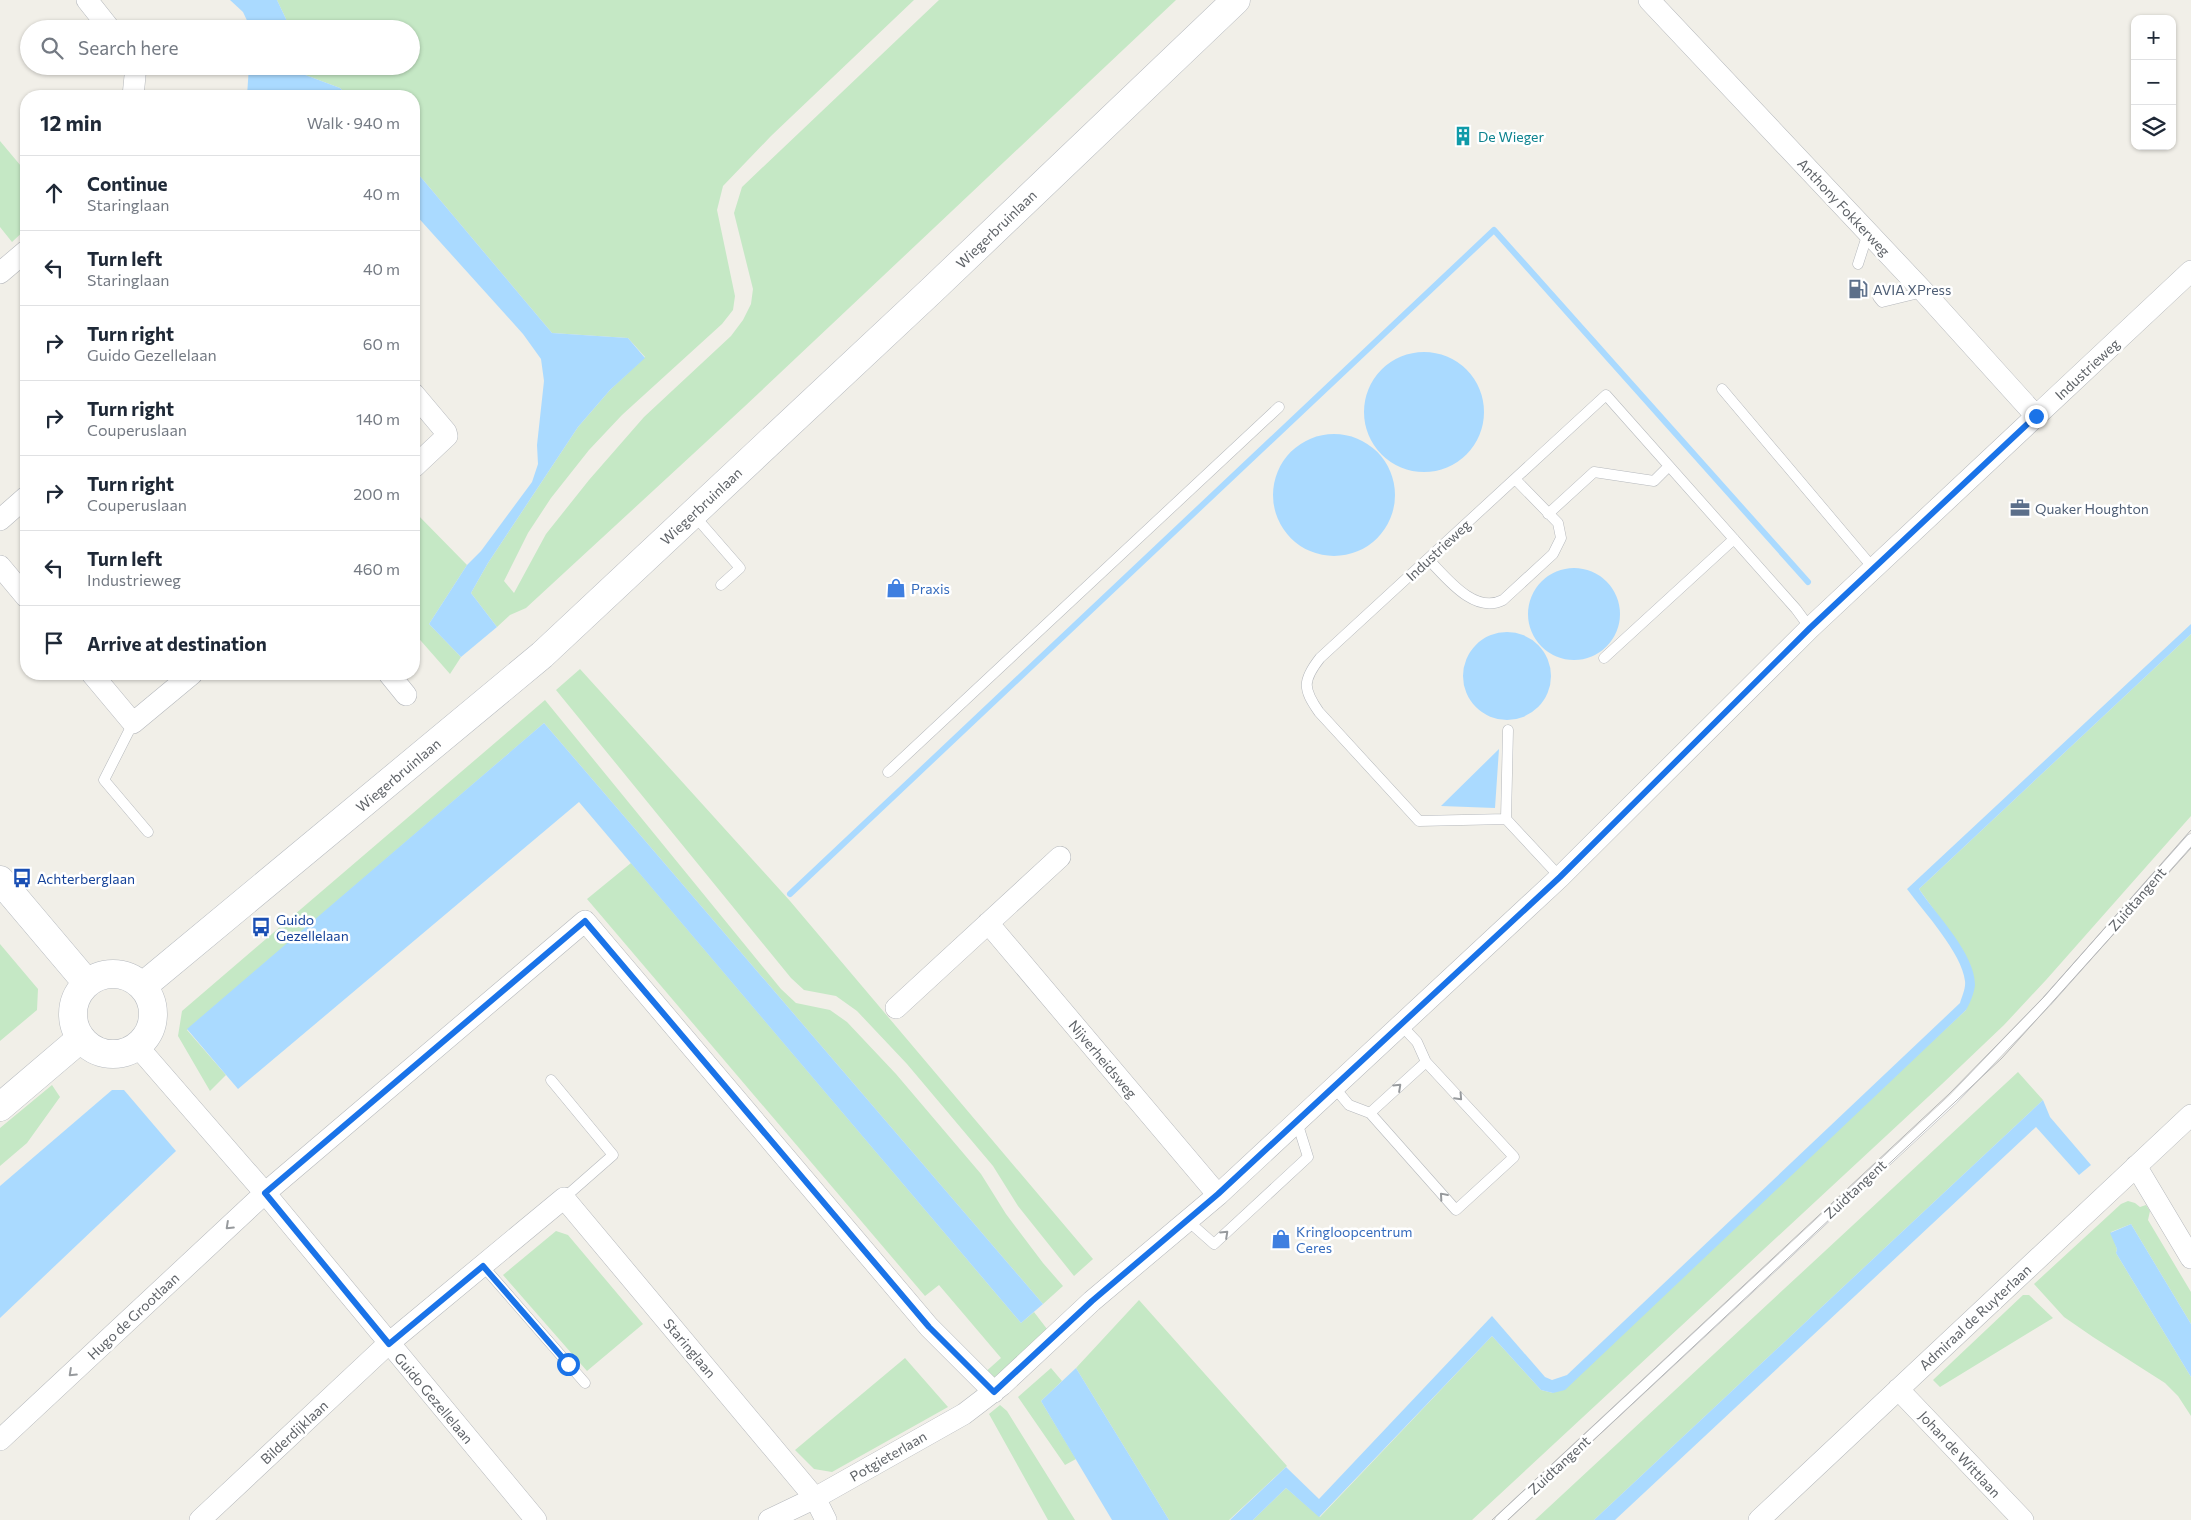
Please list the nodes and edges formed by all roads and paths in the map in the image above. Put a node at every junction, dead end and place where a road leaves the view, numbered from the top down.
1 (86, 0) edge
2 (1236, 0) edge
3 (1649, 0) edge
4 (103, 20) edge
5 (135, 75) edge
6 (134, 90) edge
7 (1868, 233) junction
8 (20, 256) edge
9 (1858, 264) dead end
10 (2191, 271) edge
11 (0, 273) edge
12 (1924, 292) junction
13 (1878, 298) dead end
14 (1722, 389) dead end
15 (420, 401) edge
16 (1279, 407) dead end
17 (2036, 416) junction
18 (420, 461) edge
19 (1669, 466) junction
20 (1515, 479) junction
21 (20, 502) edge
22 (692, 514) junction
23 (1548, 514) junction
24 (0, 520) edge
25 (1734, 539) junction
26 (1428, 559) junction
27 (0, 566) edge
28 (1874, 569) junction
29 (721, 585) dead end
30 (20, 590) edge
31 (1810, 628) junction
32 (1604, 658) dead end
33 (97, 680) edge
34 (185, 680) edge
35 (394, 680) edge
36 (406, 695) dead end
37 (133, 723) junction
38 (1508, 730) dead end
39 (888, 772) dead end
40 (1506, 818) junction
41 (148, 832) dead end
42 (2191, 839) edge
43 (1060, 856) dead end
44 (1560, 877) junction
45 (0, 880) edge
46 (988, 923) junction
47 (87, 983) junction
48 (143, 986) junction
49 (896, 1008) dead end
50 (1401, 1025) junction
51 (80, 1039) junction
52 (138, 1046) junction
53 (1426, 1062) junction
54 (551, 1080) dead end
55 (1334, 1087) junction
56 (0, 1107) edge
57 (1370, 1113) junction
58 (2191, 1115) edge
59 (1297, 1122) junction
60 (2136, 1166) junction
61 (265, 1193) junction
62 (1218, 1194) junction
63 (564, 1198) junction
64 (1188, 1221) junction
65 (2191, 1258) edge
66 (483, 1266) junction
67 (389, 1344) junction
68 (585, 1383) dead end
69 (998, 1389) junction
70 (1898, 1389) junction
71 (0, 1440) edge
72 (815, 1498) junction
73 (1768, 1517) edge
74 (200, 1520) edge
75 (536, 1520) edge
76 (769, 1520) edge
77 (826, 1520) edge
78 (1500, 1520) edge
79 (2023, 1520) edge

1 - 4 street
2 - 22 street, Wiegerbruinlaan
3 - 7 street, Anthony Fokkerweg
5 - 6 street
7 - 9 lane
7 - 12 street, Anthony Fokkerweg
8 - 11 street
10 - 17 street, Industrieweg
12 - 13 lane
12 - 17 street, Anthony Fokkerweg
14 - 28 lane
15 - 18 street
16 - 39 lane
17 - 28 street, Industrieweg
19 - 20 lane, Industrieweg
19 - 23 lane
19 - 25 lane, Industrieweg
20 - 23 lane
20 - 26 lane, Industrieweg
21 - 24 street
22 - 29 lane
22 - 48 street, Wiegerbruinlaan
23 - 26 lane
25 - 31 lane, Industrieweg
25 - 32 lane
26 - 40 lane, Industrieweg
27 - 30 street
28 - 31 street, Industrieweg
31 - 44 street, Industrieweg
33 - 37 street
34 - 37 street
35 - 36 street
37 - 41 lane
38 - 40 lane
40 - 44 lane
42 - 78 lane, Zuidtangent
43 - 46 street
44 - 50 street, Industrieweg
45 - 47 street
46 - 49 street
46 - 62 street, Nijverheidsweg
47 - 48 street
47 - 51 street
48 - 52 street
50 - 53 lane
50 - 55 street, Industrieweg
51 - 52 street
51 - 56 street
52 - 61 street, Guido Gezellelaan
57 -> 53 lane
53 -> 57 lane
54 - 63 lane
55 - 57 lane
55 - 59 street, Industrieweg
58 - 60 street, Admiraal de Ruyterlaan
59 - 62 street, Industrieweg
64 -> 59 lane
60 - 65 street
60 - 70 street, Admiraal de Ruyterlaan
61 - 67 street, Guido Gezellelaan
61 - 69 street, Hugo de Grootlaan
61 -> 71 street, Hugo de Grootlaan
62 - 64 street, Industrieweg
63 - 66 street
63 - 72 street, Staringlaan
64 - 69 street, Industrieweg
66 - 67 street
66 - 68 lane
67 - 74 street, Bilderdijklaan
67 - 75 street, Guido Gezellelaan
69 - 72 street, Potgieterlaan
70 - 73 street, Admiraal de Ruyterlaan
70 - 79 street, Johan de Wittlaan
72 - 76 street, Potgieterlaan
72 - 77 street, Staringlaan

